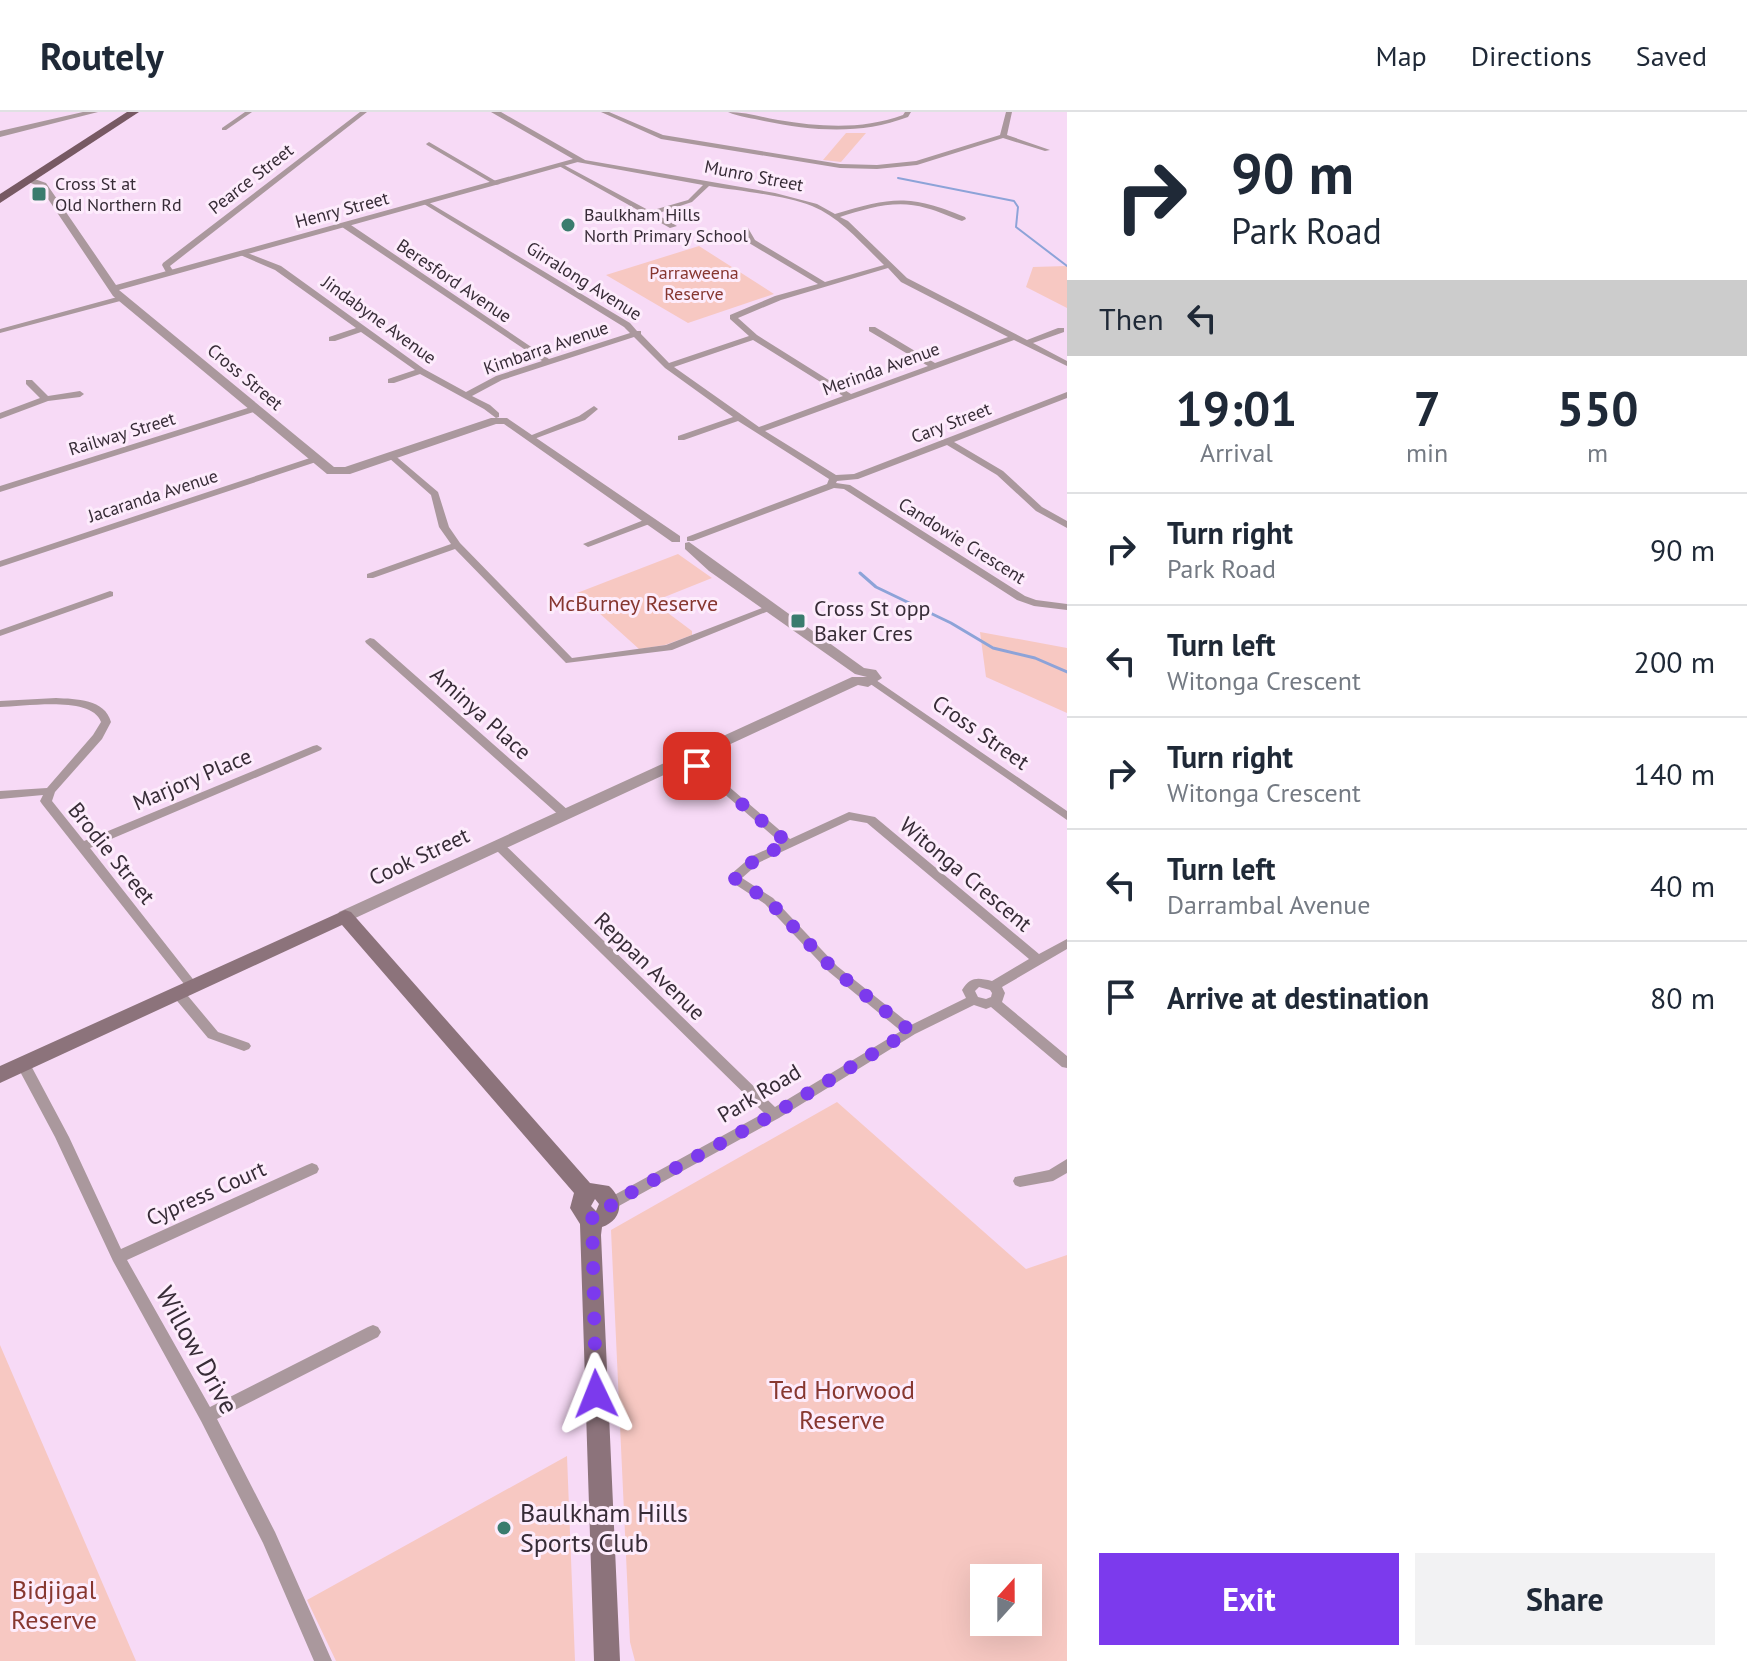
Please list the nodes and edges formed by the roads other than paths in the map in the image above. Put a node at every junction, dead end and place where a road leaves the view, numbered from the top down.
1 (94, 112) edge
2 (134, 112) edge
3 (249, 112) edge
4 (364, 112) edge
5 (495, 112) edge
6 (604, 112) edge
7 (731, 112) edge
8 (908, 112) edge
9 (1009, 112) edge
10 (81, 113) edge
11 (224, 129) dead end
12 (0, 134) edge
13 (1003, 136) junction
14 (429, 144) dead end
15 (1047, 150) dead end
16 (579, 161) junction
17 (562, 166) junction
18 (29, 180) junction
19 (497, 184) junction
20 (707, 184) junction
21 (0, 199) edge
22 (426, 203) junction
23 (651, 213) junction
24 (835, 216) junction
25 (962, 219) dead end
26 (345, 225) junction
27 (673, 226) dead end
28 (745, 230) dead end
29 (242, 254) junction
30 (888, 266) junction
31 (170, 272) junction
32 (823, 284) junction
33 (117, 293) junction
34 (361, 329) junction
35 (872, 329) dead end
36 (1061, 330) dead end
37 (0, 331) edge
38 (638, 333) junction
39 (754, 337) junction
40 (1014, 337) junction
41 (332, 339) dead end
42 (1027, 343) junction
43 (547, 361) junction
44 (1067, 364) edge
45 (668, 366) junction
46 (934, 366) junction
47 (421, 371) junction
48 (391, 381) dead end
49 (29, 382) dead end
50 (80, 394) dead end
51 (1067, 395) edge
52 (465, 396) junction
53 (850, 397) junction
54 (46, 399) junction
55 (254, 409) junction
56 (594, 409) dead end
57 (0, 416) edge
58 (739, 418) junction
59 (499, 419) junction
60 (759, 430) junction
61 (531, 437) junction
62 (681, 438) dead end
63 (947, 441) junction
64 (392, 456) junction
65 (316, 459) junction
66 (834, 482) junction
67 (847, 483) junction
68 (0, 489) edge
69 (649, 521) junction
70 (1067, 525) edge
71 (685, 541) junction
72 (588, 544) dead end
73 (457, 545) junction
74 (0, 564) edge
75 (370, 576) dead end
76 (110, 594) dead end
77 (1067, 607) edge
78 (771, 608) junction
79 (0, 633) edge
80 (370, 641) dead end
81 (863, 677) junction
82 (0, 704) edge
83 (317, 748) dead end
84 (689, 758) junction
85 (50, 791) junction
86 (0, 795) edge
87 (565, 814) junction
88 (1067, 816) edge
89 (788, 843) junction
90 (84, 846) junction
91 (499, 846) junction
92 (345, 916) junction
93 (1067, 943) edge
94 (1038, 960) junction
95 (994, 986) junction
96 (185, 990) junction
97 (973, 1000) junction
98 (994, 1002) junction
99 (910, 1031) junction
100 (244, 1046) dead end
101 (1067, 1063) edge
102 (23, 1064) junction
103 (0, 1075) edge
104 (774, 1114) junction
105 (1067, 1165) edge
106 (312, 1169) dead end
107 (1020, 1181) dead end
108 (602, 1211) junction
109 (118, 1257) junction
110 (373, 1332) dead end
111 (207, 1416) junction
112 (323, 1661) edge
113 (607, 1661) edge

1 - 10 street
2 - 18 main road
3 - 11 street
4 - 31 street, Pearce Street
5 - 16 street
6 - 13 street
7 - 8 street
9 - 13 street
10 - 12 street
13 - 15 street
14 - 19 street
16 - 17 street, Henry Street
16 - 20 street, Munro Street
17 - 19 street, Henry Street
17 - 23 street
18 - 21 main road
18 - 33 street, Cross Street
19 - 22 street, Henry Street
20 - 23 street
20 - 24 street, Munro Street
22 - 26 street, Henry Street
22 - 38 street, Girralong Avenue
23 - 27 street
24 - 25 street
24 - 30 street, Munro Street
26 - 29 street, Henry Street
26 - 43 street, Beresford Avenue
28 - 32 street
29 - 31 street, Henry Street
29 - 34 street, Jindabyne Avenue
30 - 32 street
30 - 40 street, Munro Street
31 - 33 street, Henry Street
32 - 39 street
33 - 37 street
33 - 55 street, Cross Street
34 - 41 street
34 - 47 street, Jindabyne Avenue
35 - 46 street
36 - 42 street
38 - 43 street, Kimbarra Avenue
38 - 45 street, Girralong Avenue
39 - 45 street
39 - 53 street
40 - 42 street, Munro Street
40 - 46 street, Merinda Avenue
42 - 44 street, Munro Street
43 - 52 street, Kimbarra Avenue
45 - 58 street, Girralong Avenue
46 - 53 street, Merinda Avenue
47 - 48 street
47 - 52 street, Jindabyne Avenue
49 - 54 street
50 - 54 street
51 - 63 street, Cary Street
52 - 59 street, Jindabyne Avenue
53 - 60 street, Merinda Avenue
54 - 57 street
55 - 65 street, Cross Street
55 - 68 street, Railway Street
56 - 61 street
58 - 60 street, Girralong Avenue
58 - 62 street
59 - 61 street, Cross Street
59 - 64 street, Cross Street
60 - 66 street, Girralong Avenue
61 - 69 street, Cross Street
63 - 67 street, Cary Street
63 - 70 street
64 - 65 street, Cross Street
64 - 73 street
65 - 74 street, Jacaranda Avenue
66 - 67 street
66 - 71 street
67 - 77 street, Candowie Crescent
69 - 71 street, Cross Street
69 - 72 street
71 - 78 street, Cross Street
73 - 75 street
73 - 78 street
76 - 79 street
78 - 81 street, Cross Street
80 - 87 street, Aminya Place
81 - 84 street, Cook Street
81 - 88 street, Cross Street
82 - 85 street, Brodie Street
83 - 90 street, Marjory Place
84 - 87 street, Cook Street
84 - 89 street
85 - 86 street
85 - 90 street, Brodie Street
87 - 91 street, Cook Street
89 - 94 street, Witonga Crescent
89 - 99 street, Witonga Crescent
90 - 96 street, Brodie Street
91 - 92 street, Cook Street
91 - 104 street, Reppan Avenue
92 - 96 main road, Cook Street
92 - 108 main road
93 - 94 street
94 - 95 street
95 - 97 street
95 - 98 street
96 - 100 street, Brodie Street
96 - 102 main road, Cook Street
97 - 98 street
97 - 99 street, Park Road
98 - 101 street
99 - 104 street, Park Road
102 - 103 main road, Cook Street
102 - 109 street, Willow Drive
104 - 108 street, Park Road
105 - 107 street
106 - 109 street, Cypress Court
108 - 113 main road
109 - 111 street, Willow Drive
110 - 111 street
111 - 112 street, Willow Drive

